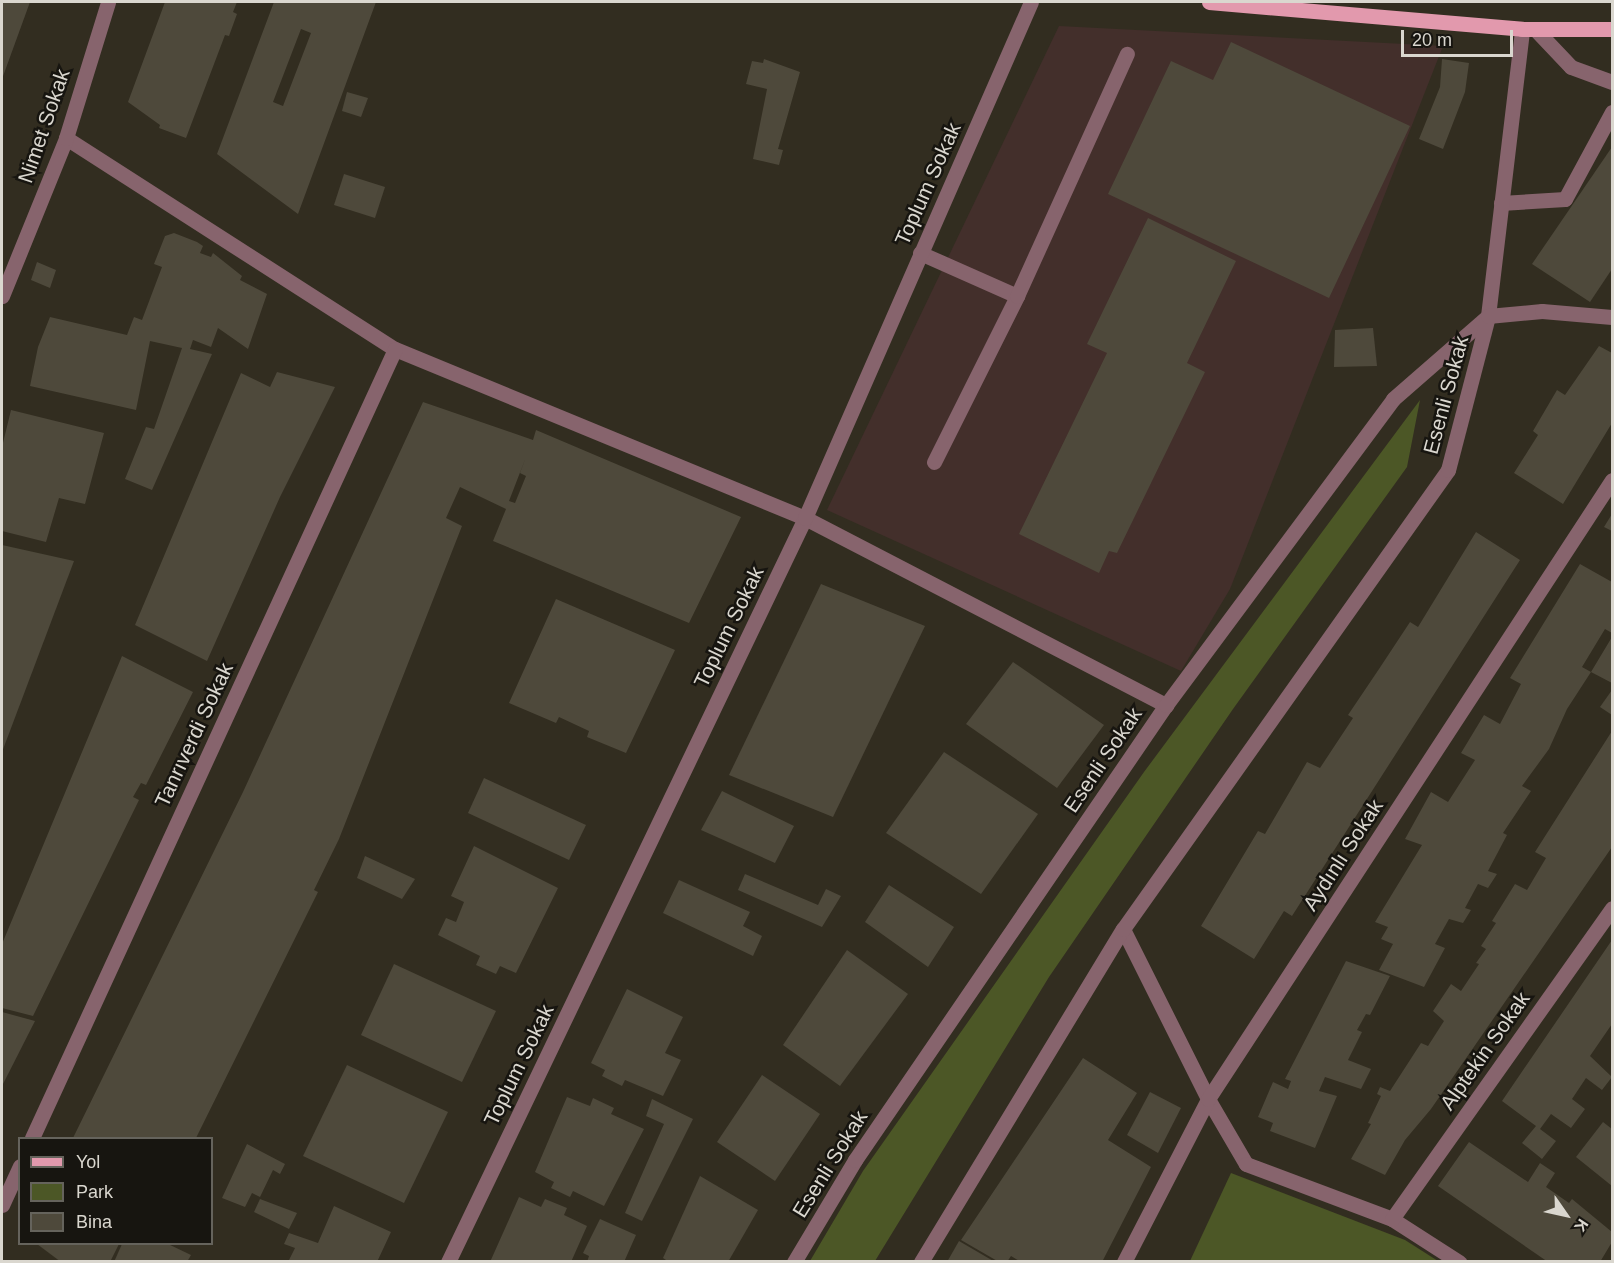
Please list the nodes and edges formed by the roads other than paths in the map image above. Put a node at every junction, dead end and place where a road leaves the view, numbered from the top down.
1 (108, 2) edge
2 (1030, 2) edge
3 (1209, 2) edge
4 (1529, 29) junction
5 (1612, 29) edge
6 (1127, 54) dead end
7 (1612, 82) edge
8 (1612, 112) edge
9 (66, 138) junction
10 (1501, 203) junction
11 (920, 253) junction
12 (2, 296) edge
13 (1017, 296) junction
14 (1488, 316) junction
15 (1612, 317) edge
16 (395, 349) junction
17 (934, 462) dead end
18 (1612, 480) edge
19 (805, 518) junction
20 (1167, 705) junction
21 (1612, 908) edge
22 (1123, 929) junction
23 (1209, 1099) junction
24 (32, 1137) edge
25 (18, 1170) edge
26 (2, 1205) edge
27 (1392, 1219) junction
28 (448, 1262) edge
29 (794, 1262) edge
30 (921, 1262) edge
31 (1124, 1262) edge
32 (1459, 1262) edge

1 - 9 street, Nimet Sokak
2 - 11 street, Toplum Sokak
3 - 4 main road
4 - 5 main road
4 - 7 street
4 - 10 street, Esenli Sokak
6 - 13 street
8 - 10 street
9 - 12 street, Nimet Sokak
9 - 16 street
10 - 14 street, Esenli Sokak
11 - 13 street
11 - 19 street, Toplum Sokak
13 - 17 street
14 - 15 street
14 - 20 street, Esenli Sokak
14 - 22 street, Esenli Sokak
16 - 19 street
16 - 24 street, Tanrıverdi Sokak
18 - 23 street, Aydınlı Sokak
19 - 20 street
19 - 28 street, Toplum Sokak
20 - 29 street, Esenli Sokak
21 - 27 street, Alptekin Sokak
22 - 23 street
22 - 30 street, Esenli Sokak
23 - 27 street
23 - 31 street, Aydınlı Sokak
25 - 26 street
27 - 32 street

